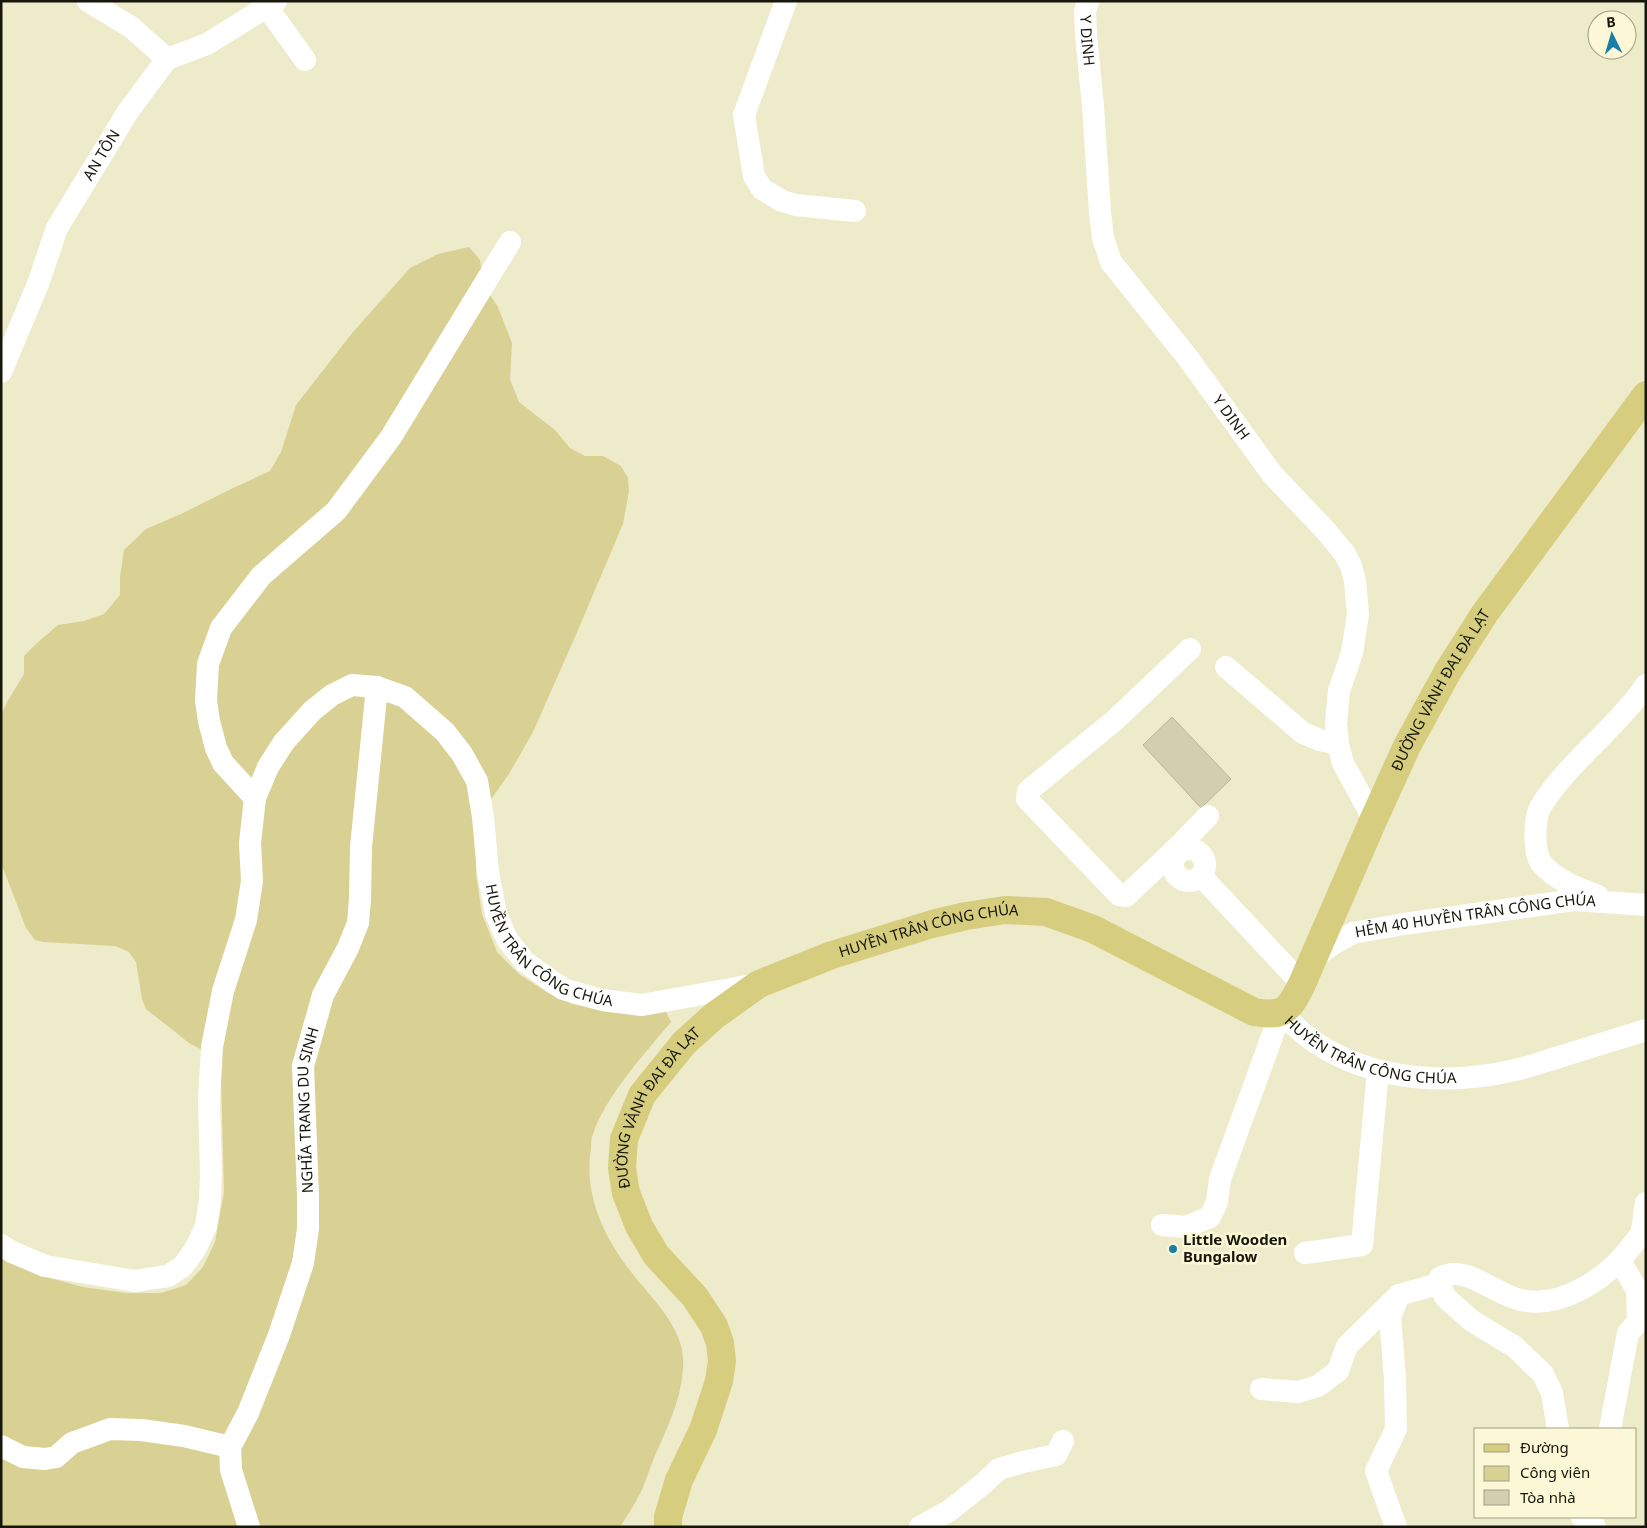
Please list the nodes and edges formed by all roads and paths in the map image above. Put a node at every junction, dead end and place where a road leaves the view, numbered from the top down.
1 (88, 1) edge
2 (786, 1) edge
3 (1088, 1) edge
4 (271, 4) edge
5 (167, 59) junction
6 (305, 60) dead end
7 (855, 211) dead end
8 (510, 242) dead end
9 (1, 372) edge
10 (1646, 395) edge
11 (1190, 648) dead end
12 (1226, 666) dead end
13 (1646, 685) edge
14 (377, 687) junction
15 (1338, 744) junction
16 (255, 798) junction
17 (1208, 816) dead end
18 (1372, 823) junction
19 (1176, 852) junction
20 (1615, 903) junction
21 (1646, 905) edge
22 (1314, 958) junction
23 (759, 984) junction
24 (1302, 984) junction
25 (1281, 1012) junction
26 (1646, 1030) edge
27 (1378, 1071) junction
28 (1646, 1203) edge
29 (1162, 1226) dead end
30 (1, 1245) edge
31 (1305, 1253) dead end
32 (1620, 1261) junction
33 (1438, 1284) junction
34 (1399, 1295) junction
35 (1261, 1389) dead end
36 (1558, 1428) edge
37 (1610, 1428) edge
38 (1063, 1441) dead end
39 (1, 1446) edge
40 (230, 1447) junction
41 (1583, 1518) edge
42 (249, 1527) edge
43 (668, 1527) edge
44 (920, 1527) edge
45 (1396, 1527) edge
46 (1595, 1527) edge

1 - 5 street
2 - 7 street
3 - 15 street, Y DINH
4 - 5 street
4 - 6 street
5 - 9 street, AN TÔN
8 - 16 street
10 - 18 main road, ĐƯỜNG VÀNH ĐAI ĐÀ LẠT
11 - 19 street
12 - 15 street
13 - 20 street
14 - 16 street, HUYỀN TRÂN CÔNG CHÚA
14 - 23 street, HUYỀN TRÂN CÔNG CHÚA
14 - 40 street, NGHĨA TRANG DU SINH
15 - 18 street, Y DINH
16 - 30 street, HUYỀN TRÂN CÔNG CHÚA
17 - 19 street
18 - 22 main road, ĐƯỜNG VÀNH ĐAI ĐÀ LẠT
19 - 24 street
20 - 21 street, HẺM 40 HUYỀN TRÂN CÔNG CHÚA
20 - 22 street, HẺM 40 HUYỀN TRÂN CÔNG CHÚA
22 - 24 main road, ĐƯỜNG VÀNH ĐAI ĐÀ LẠT
23 - 25 main road, HUYỀN TRÂN CÔNG CHÚA
23 - 43 main road, ĐƯỜNG VÀNH ĐAI ĐÀ LẠT
24 - 25 main road, ĐƯỜNG VÀNH ĐAI ĐÀ LẠT
25 - 27 street, HUYỀN TRÂN CÔNG CHÚA
25 - 29 street
26 - 27 street, HUYỀN TRÂN CÔNG CHÚA
27 - 31 street
28 - 32 street
32 - 33 street
32 - 37 street
33 - 34 street
33 - 36 street
34 - 35 street
34 - 45 street
38 - 44 street
39 - 40 street
40 - 42 street
41 - 46 street

